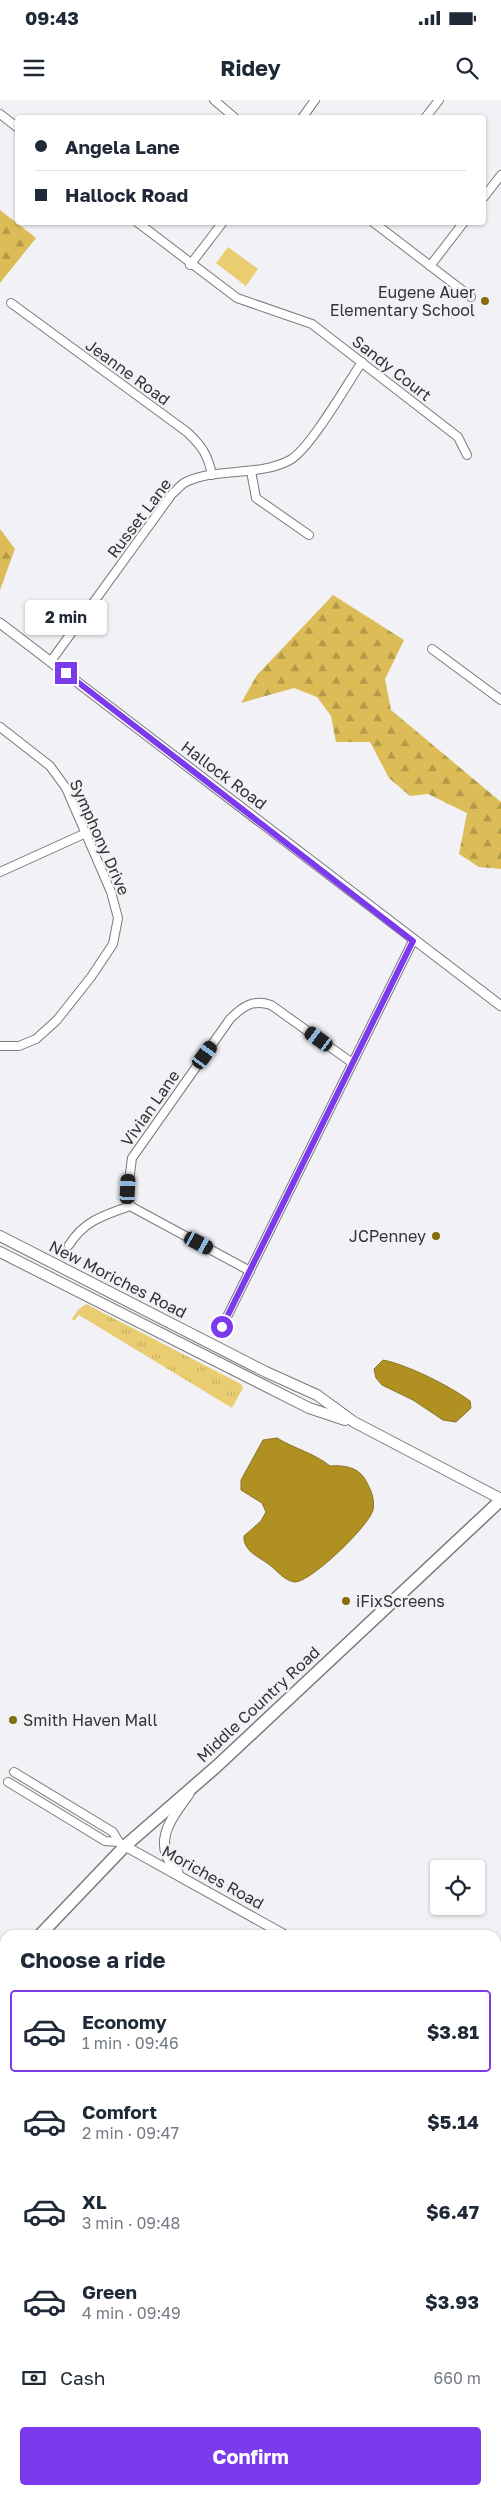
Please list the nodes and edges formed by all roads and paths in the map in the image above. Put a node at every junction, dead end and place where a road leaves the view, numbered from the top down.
1 (214, 100) edge
2 (315, 100) edge
3 (439, 100) edge
4 (0, 114) edge
5 (232, 115) edge
6 (304, 115) edge
7 (427, 115) edge
8 (15, 126) edge
9 (501, 175) edge
10 (486, 194) edge
11 (140, 225) edge
12 (221, 225) edge
13 (377, 225) edge
14 (462, 225) edge
15 (190, 265) junction
16 (430, 266) junction
17 (471, 297) dead end
18 (11, 303) dead end
19 (362, 362) junction
20 (467, 455) dead end
21 (251, 471) junction
22 (212, 475) junction
23 (309, 536) dead end
24 (0, 623) edge
25 (432, 649) dead end
26 (51, 661) junction
27 (501, 700) edge
28 (0, 727) edge
29 (86, 833) junction
30 (0, 872) edge
31 (413, 941) junction
32 (501, 1006) edge
33 (0, 1046) edge
34 (351, 1062) junction
35 (130, 1206) junction
36 (0, 1236) edge
37 (69, 1246) dead end
38 (0, 1252) edge
39 (250, 1271) junction
40 (222, 1327) dead end
41 (354, 1422) junction
42 (501, 1499) edge
43 (14, 1772) dead end
44 (8, 1782) dead end
45 (196, 1784) junction
46 (122, 1844) junction
47 (184, 1878) junction
48 (45, 1930) edge
49 (276, 1930) edge

1 - 5 street
2 - 6 street
3 - 7 street
4 - 8 street
9 - 10 street
11 - 15 street, Sandy Court
12 - 15 street
13 - 16 street
14 - 16 street
15 - 19 street, Sandy Court
16 - 17 street
18 - 22 street, Jeanne Road
19 - 20 street, Sandy Court
19 - 21 street, Russet Lane
21 - 22 street, Russet Lane
21 - 23 street
22 - 26 street, Russet Lane
24 - 26 street, Hallock Road
25 - 27 street
26 - 31 street, Hallock Road
28 - 29 street, Symphony Drive
29 - 30 street
29 - 33 street, Symphony Drive
31 - 32 street, Hallock Road
31 - 34 street
34 - 35 street, Vivian Lane
34 - 39 street
35 - 37 street
35 - 39 street
36 - 41 main road, New Moriches Road
38 - 41 main road, New Moriches Road
39 - 40 street
41 - 42 main road, New Moriches Road
42 - 45 main road, Middle Country Road
43 - 46 street
44 - 46 street
45 - 46 main road, Middle Country Road
45 - 47 street
46 - 47 street, Moriches Road
46 - 48 main road, Middle Country Road
47 - 49 street, Moriches Road

